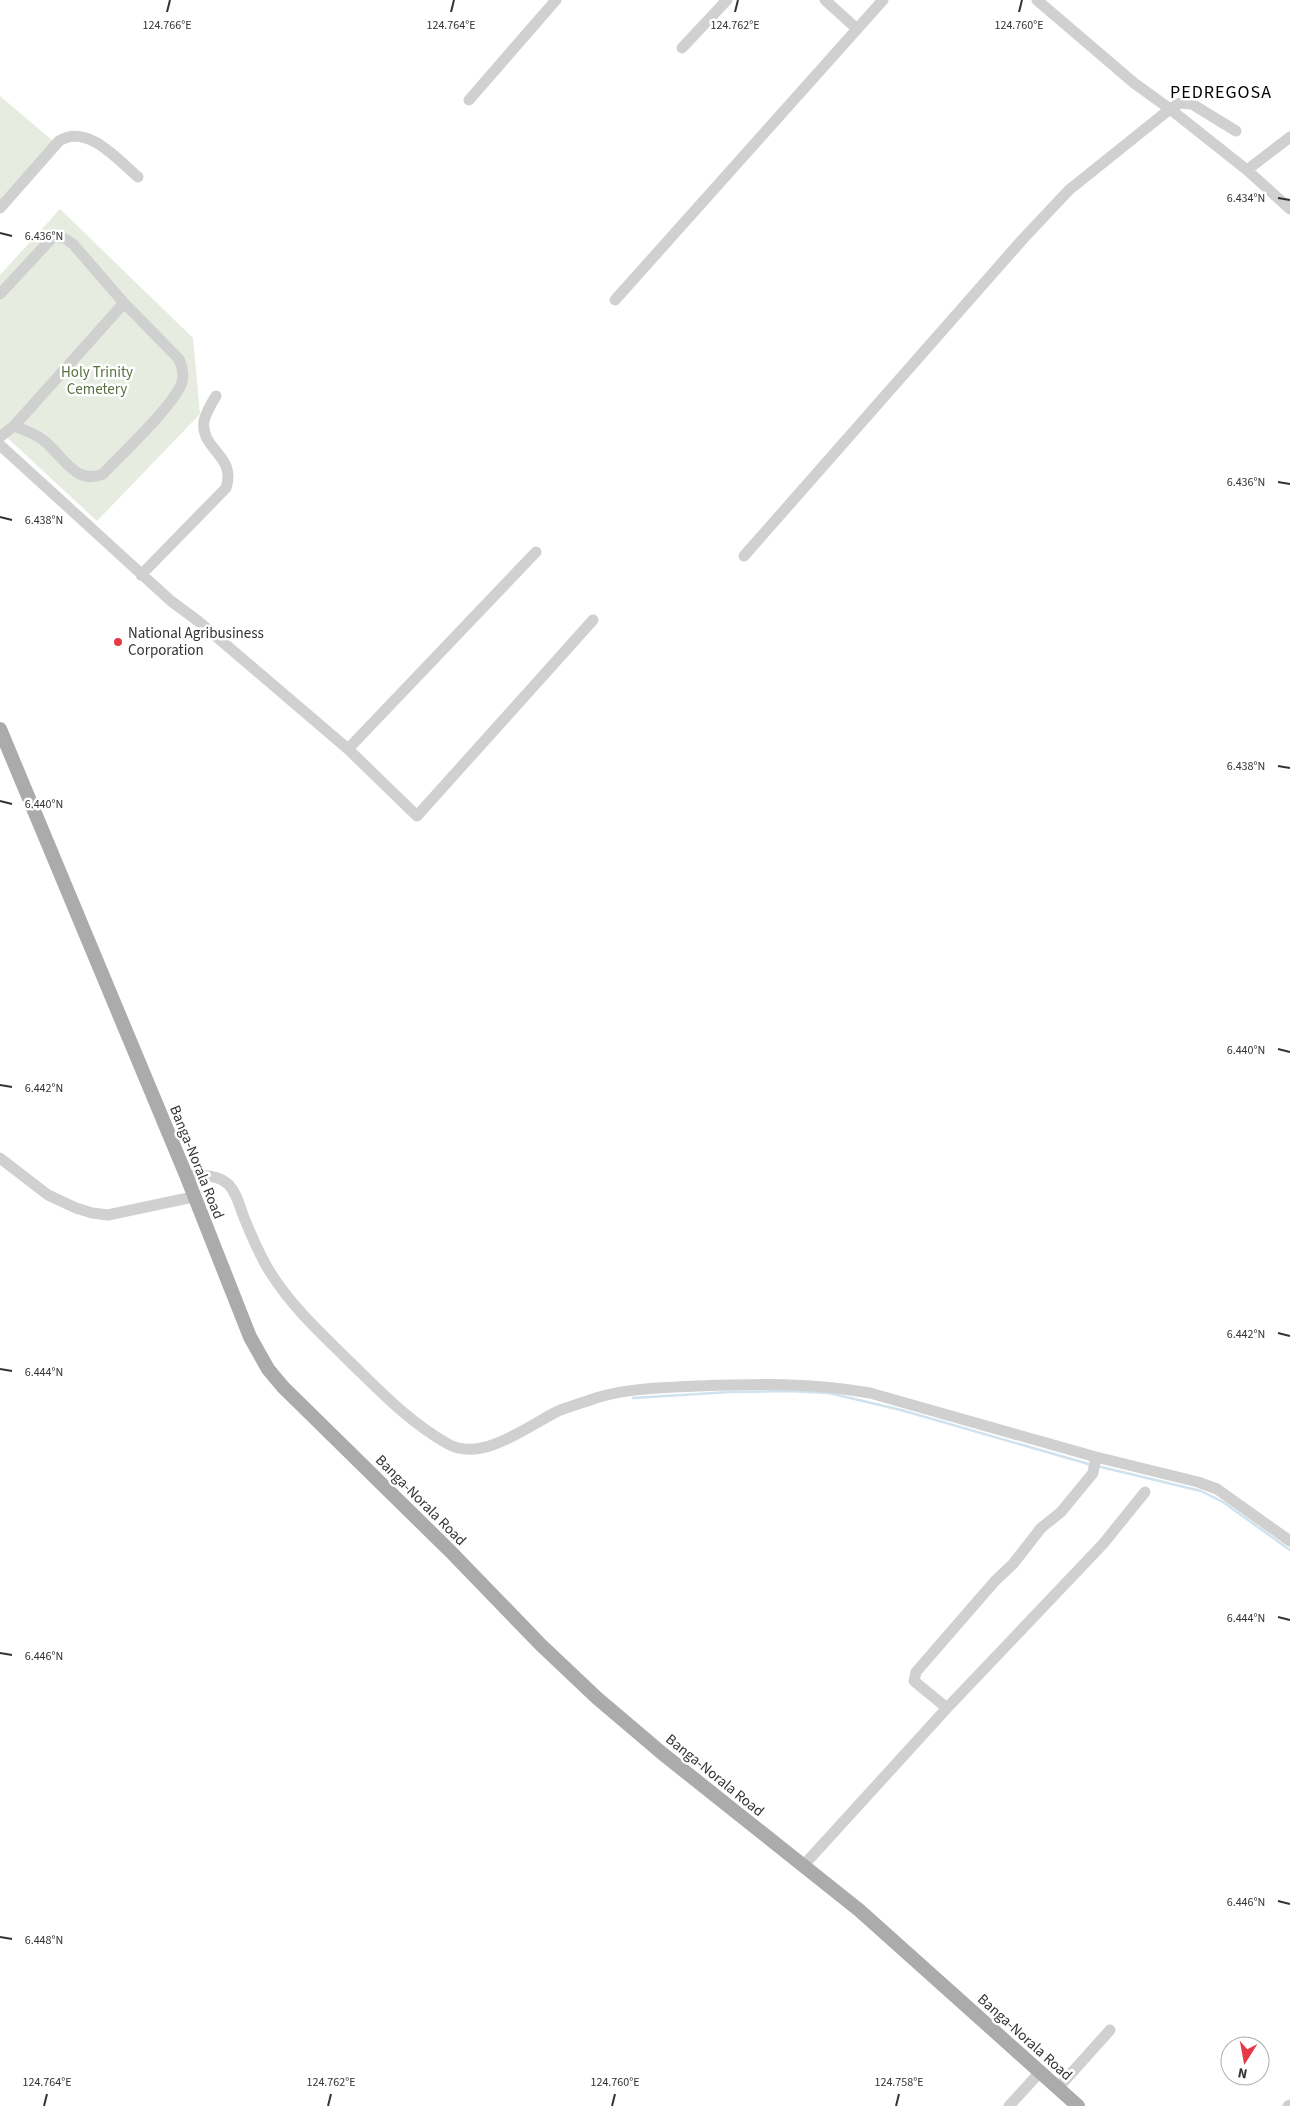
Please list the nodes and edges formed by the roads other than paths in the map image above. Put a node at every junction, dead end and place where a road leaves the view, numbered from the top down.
1 (556, 0) edge
2 (727, 0) edge
3 (825, 0) edge
4 (883, 0) edge
5 (1037, 0) edge
6 (857, 30) junction
7 (682, 48) dead end
8 (469, 100) dead end
9 (1170, 109) junction
10 (1236, 131) dead end
11 (1290, 137) edge
12 (1248, 170) junction
13 (138, 177) dead end
14 (0, 208) edge
15 (1290, 209) edge
16 (0, 294) edge
17 (615, 300) dead end
18 (124, 303) junction
19 (216, 396) dead end
20 (14, 426) junction
21 (0, 436) edge
22 (0, 445) edge
23 (536, 552) dead end
24 (744, 556) dead end
25 (141, 575) junction
26 (593, 620) dead end
27 (0, 729) edge
28 (348, 749) junction
29 (0, 1158) edge
30 (186, 1175) junction
31 (193, 1197) junction
32 (1096, 1457) junction
33 (1145, 1492) dead end
34 (1290, 1541) edge
35 (948, 1708) junction
36 (804, 1866) junction
37 (1110, 2030) dead end
38 (1040, 2072) junction
39 (1058, 2088) junction
40 (1009, 2106) edge
41 (1078, 2106) edge

1 - 8 street
2 - 7 street
3 - 6 street
4 - 6 street
5 - 9 street
6 - 17 street
9 - 10 street
9 - 12 street
9 - 24 street
11 - 12 street
12 - 15 street
13 - 14 street
16 - 18 street
18 - 20 street
18 - 20 street
19 - 25 street
20 - 21 street
22 - 25 street
23 - 28 street
25 - 28 street
26 - 28 street
27 - 30 main road, Banga-Norala Road
29 - 31 street
30 - 31 main road, Banga-Norala Road
30 - 32 street
31 - 36 main road, Banga-Norala Road
32 - 34 street
32 - 35 street
33 - 35 street
35 - 36 street
36 - 38 main road, Banga-Norala Road
37 - 39 street
38 - 39 main road, Banga-Norala Road
38 - 40 street
39 - 41 main road, Banga-Norala Road

